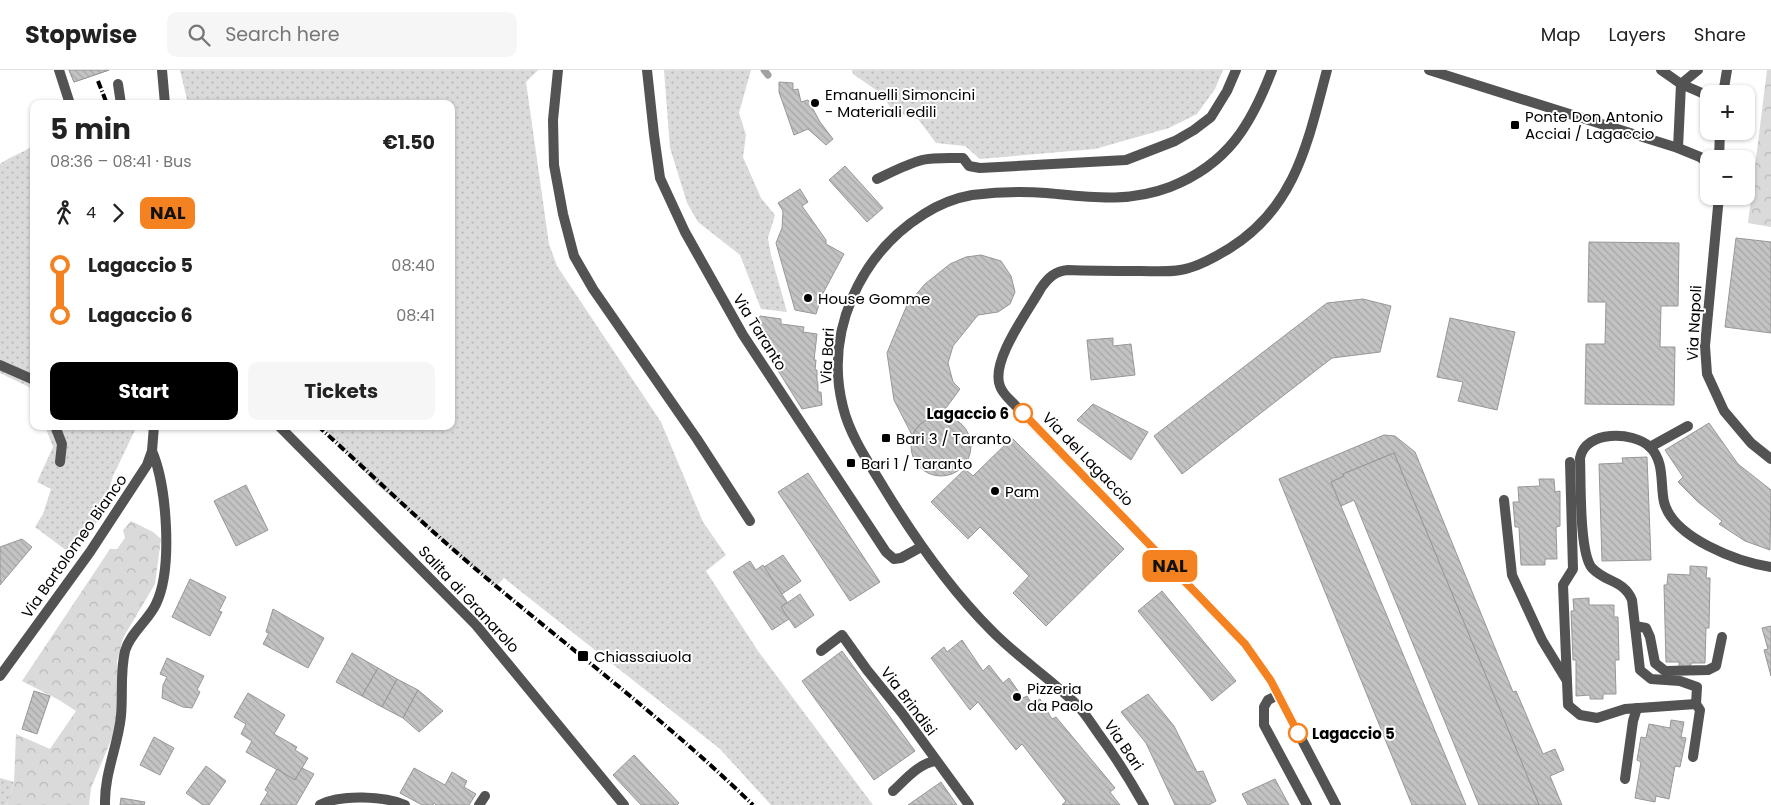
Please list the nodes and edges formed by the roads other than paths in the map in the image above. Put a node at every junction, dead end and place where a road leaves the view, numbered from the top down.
1 (59, 70) edge
2 (162, 70) edge
3 (558, 70) edge
4 (647, 70) edge
5 (1236, 70) edge
6 (1272, 70) edge
7 (1327, 70) edge
8 (1429, 70) edge
9 (1661, 70) edge
10 (1698, 70) edge
11 (1727, 70) edge
12 (118, 84) dead end
13 (1681, 84) junction
14 (1724, 85) edge
15 (1700, 92) edge
16 (69, 100) edge
17 (120, 100) edge
18 (165, 100) edge
19 (1678, 148) junction
20 (1700, 158) edge
21 (877, 179) dead end
22 (1718, 205) edge
23 (0, 365) edge
24 (30, 378) edge
25 (1688, 426) dead end
26 (57, 430) edge
27 (154, 430) edge
28 (283, 430) edge
29 (1650, 447) junction
30 (152, 451) junction
31 (1771, 459) edge
32 (60, 462) dead end
33 (1570, 462) dead end
34 (1504, 500) dead end
35 (750, 521) dead end
36 (921, 547) junction
37 (1771, 567) edge
38 (1635, 626) junction
39 (1722, 637) dead end
40 (821, 651) dead end
41 (0, 676) edge
42 (1567, 682) junction
43 (1278, 695) junction
44 (1696, 704) junction
45 (1637, 708) junction
46 (1693, 757) dead end
47 (936, 761) junction
48 (1625, 779) dead end
49 (893, 791) dead end
50 (105, 805) edge
51 (320, 805) edge
52 (405, 805) edge
53 (624, 805) edge
54 (969, 805) edge
55 (1144, 805) edge
56 (1307, 805) edge
57 (1336, 805) edge

1 - 16 street
2 - 18 street
3 - 35 street
4 - 36 street, Via Taranto
5 - 21 street
6 - 36 street, Via Bari
7 - 43 street, Via del Lagaccio
8 - 19 street
9 - 13 street
10 - 13 street
11 - 14 street
12 - 17 street
13 - 15 street
13 - 19 street
19 - 20 street
22 - 31 street, Via Napoli
23 - 24 street
25 - 29 street
26 - 32 street
27 - 30 street, Via Bartolomeo Bianco
28 - 53 street, Salita di Granarolo
29 - 37 street
29 - 38 street
30 - 41 street, Via Bartolomeo Bianco
30 - 50 street
33 - 42 street
34 - 42 street
36 - 55 street, Via Bari
38 - 39 street
38 - 44 street
40 - 47 street, Via Brindisi
42 - 45 street
43 - 56 street
43 - 57 street, Via del Lagaccio
44 - 45 street
44 - 46 street
45 - 48 street
47 - 49 street
47 - 54 street, Via Brindisi
51 - 52 street

